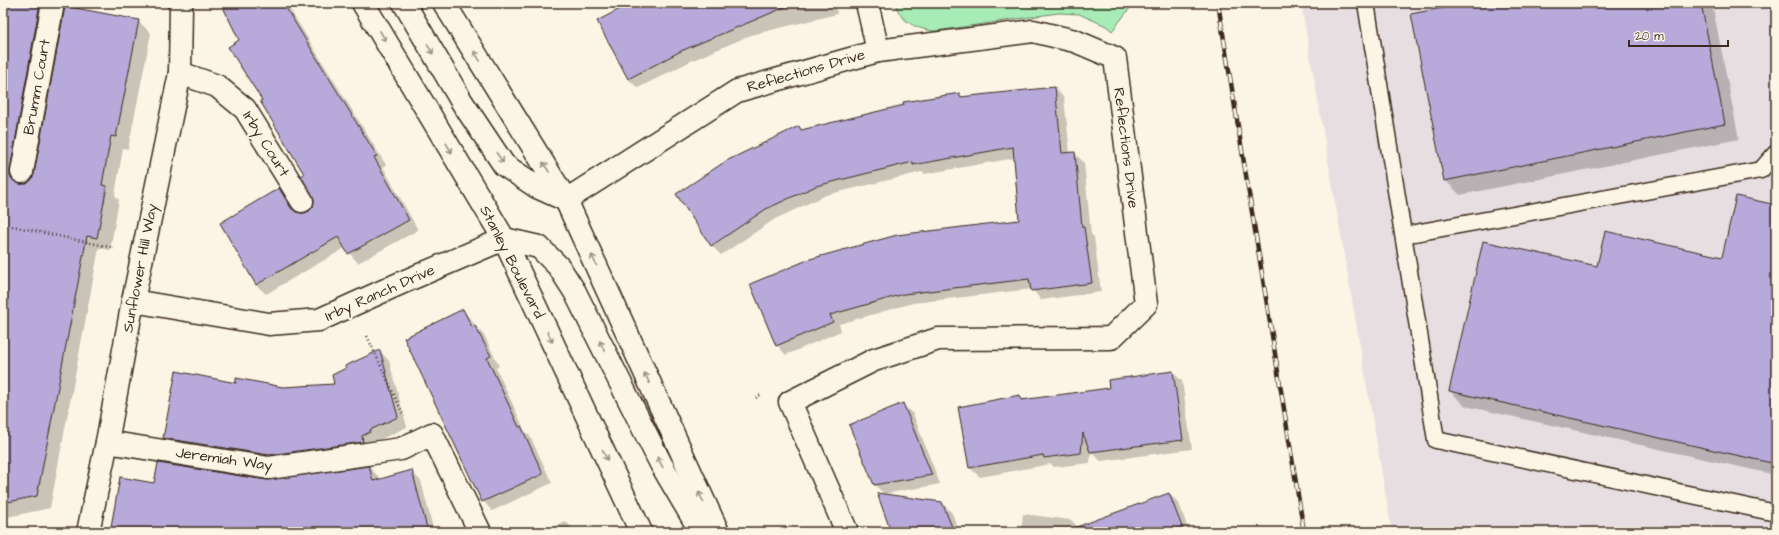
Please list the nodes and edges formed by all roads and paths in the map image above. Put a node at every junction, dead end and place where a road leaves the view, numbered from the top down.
1 (53, 3) edge
2 (179, 3) edge
3 (363, 3) edge
4 (404, 3) edge
5 (444, 3) edge
6 (867, 3) edge
7 (1366, 3) edge
8 (878, 51) junction
9 (180, 73) junction
10 (1776, 153) edge
11 (22, 172) dead end
12 (566, 200) junction
13 (302, 201) dead end
14 (12, 226) dead end
15 (1404, 235) junction
16 (504, 239) junction
17 (142, 254) junction
18 (133, 301) junction
19 (367, 336) dead end
20 (424, 438) junction
21 (108, 442) junction
22 (1776, 513) edge
23 (88, 532) edge
24 (480, 532) edge
25 (641, 532) edge
26 (701, 532) edge
27 (718, 532) edge
28 (847, 532) edge

1 - 11 street, Brumm Court
2 - 9 street, Sunflower Hill Way
3 -> 16 street, Stanley Boulevard
4 -> 12 street
12 -> 5 street
6 - 8 street
7 - 15 lane
8 - 12 street, Reflections Drive
8 - 28 street, Reflections Drive
9 - 13 street, Irby Court
9 - 17 street, Sunflower Hill Way
10 - 15 lane
27 -> 12 street
14 - 17 path
15 - 22 lane
16 - 18 street, Irby Ranch Drive
16 -> 25 street, Stanley Boulevard
26 -> 16 street
17 - 18 street, Sunflower Hill Way
18 - 21 street, Sunflower Hill Way
19 - 20 path
20 - 21 street, Jeremiah Way
20 - 24 street
21 - 23 street, Sunflower Hill Way

